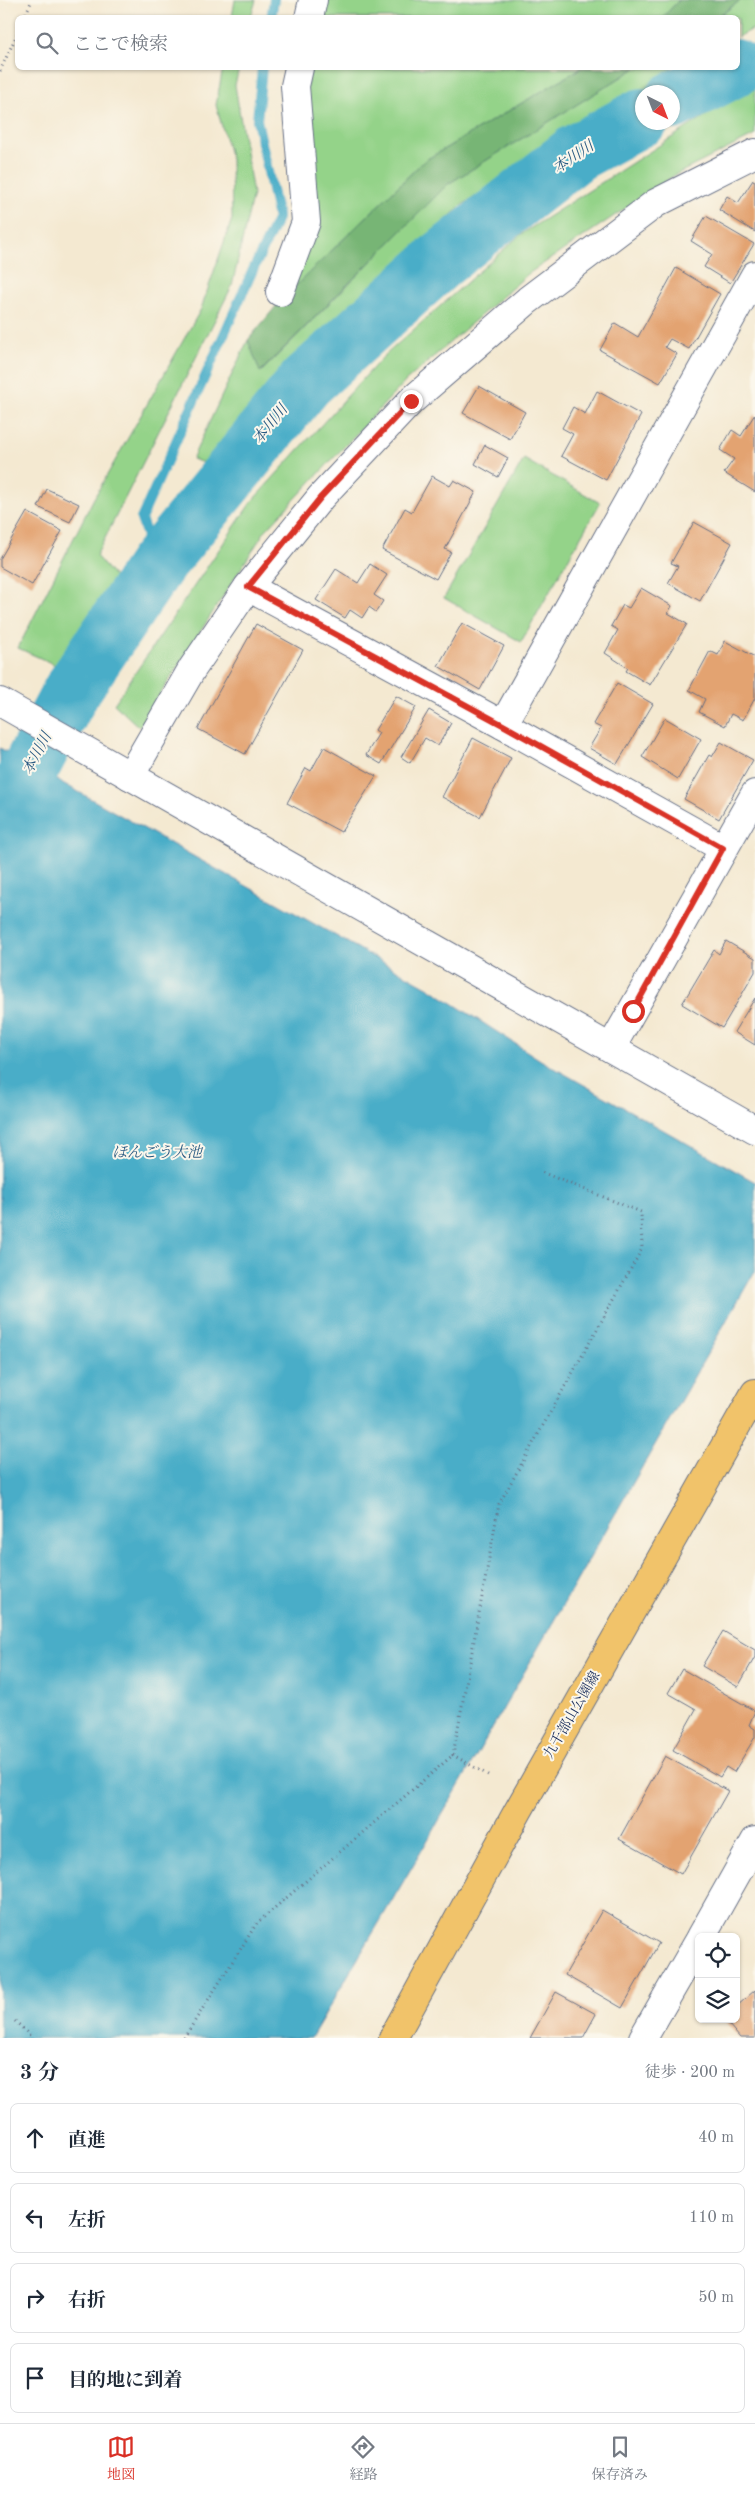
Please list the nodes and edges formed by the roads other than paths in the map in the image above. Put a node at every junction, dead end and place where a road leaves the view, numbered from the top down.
1 (313, 0) edge
2 (310, 15) edge
3 (299, 70) edge
4 (755, 153) edge
5 (755, 275) edge
6 (280, 292) dead end
7 (248, 587) junction
8 (0, 702) edge
9 (503, 725) junction
10 (130, 776) junction
11 (755, 794) edge
12 (723, 848) junction
13 (612, 1048) junction
14 (755, 1130) edge
15 (755, 1393) edge
16 (755, 1841) edge
17 (703, 1933) edge
18 (695, 1947) edge
19 (393, 2038) edge
20 (643, 2038) edge

1 - 2 street
3 - 6 street
4 - 7 street
5 - 9 street
7 - 9 street
7 - 10 street
8 - 10 street
9 - 12 street
10 - 13 street
11 - 12 street
12 - 13 street
13 - 14 street
15 - 19 main road, 九千部山公園線
16 - 17 street
18 - 20 street

